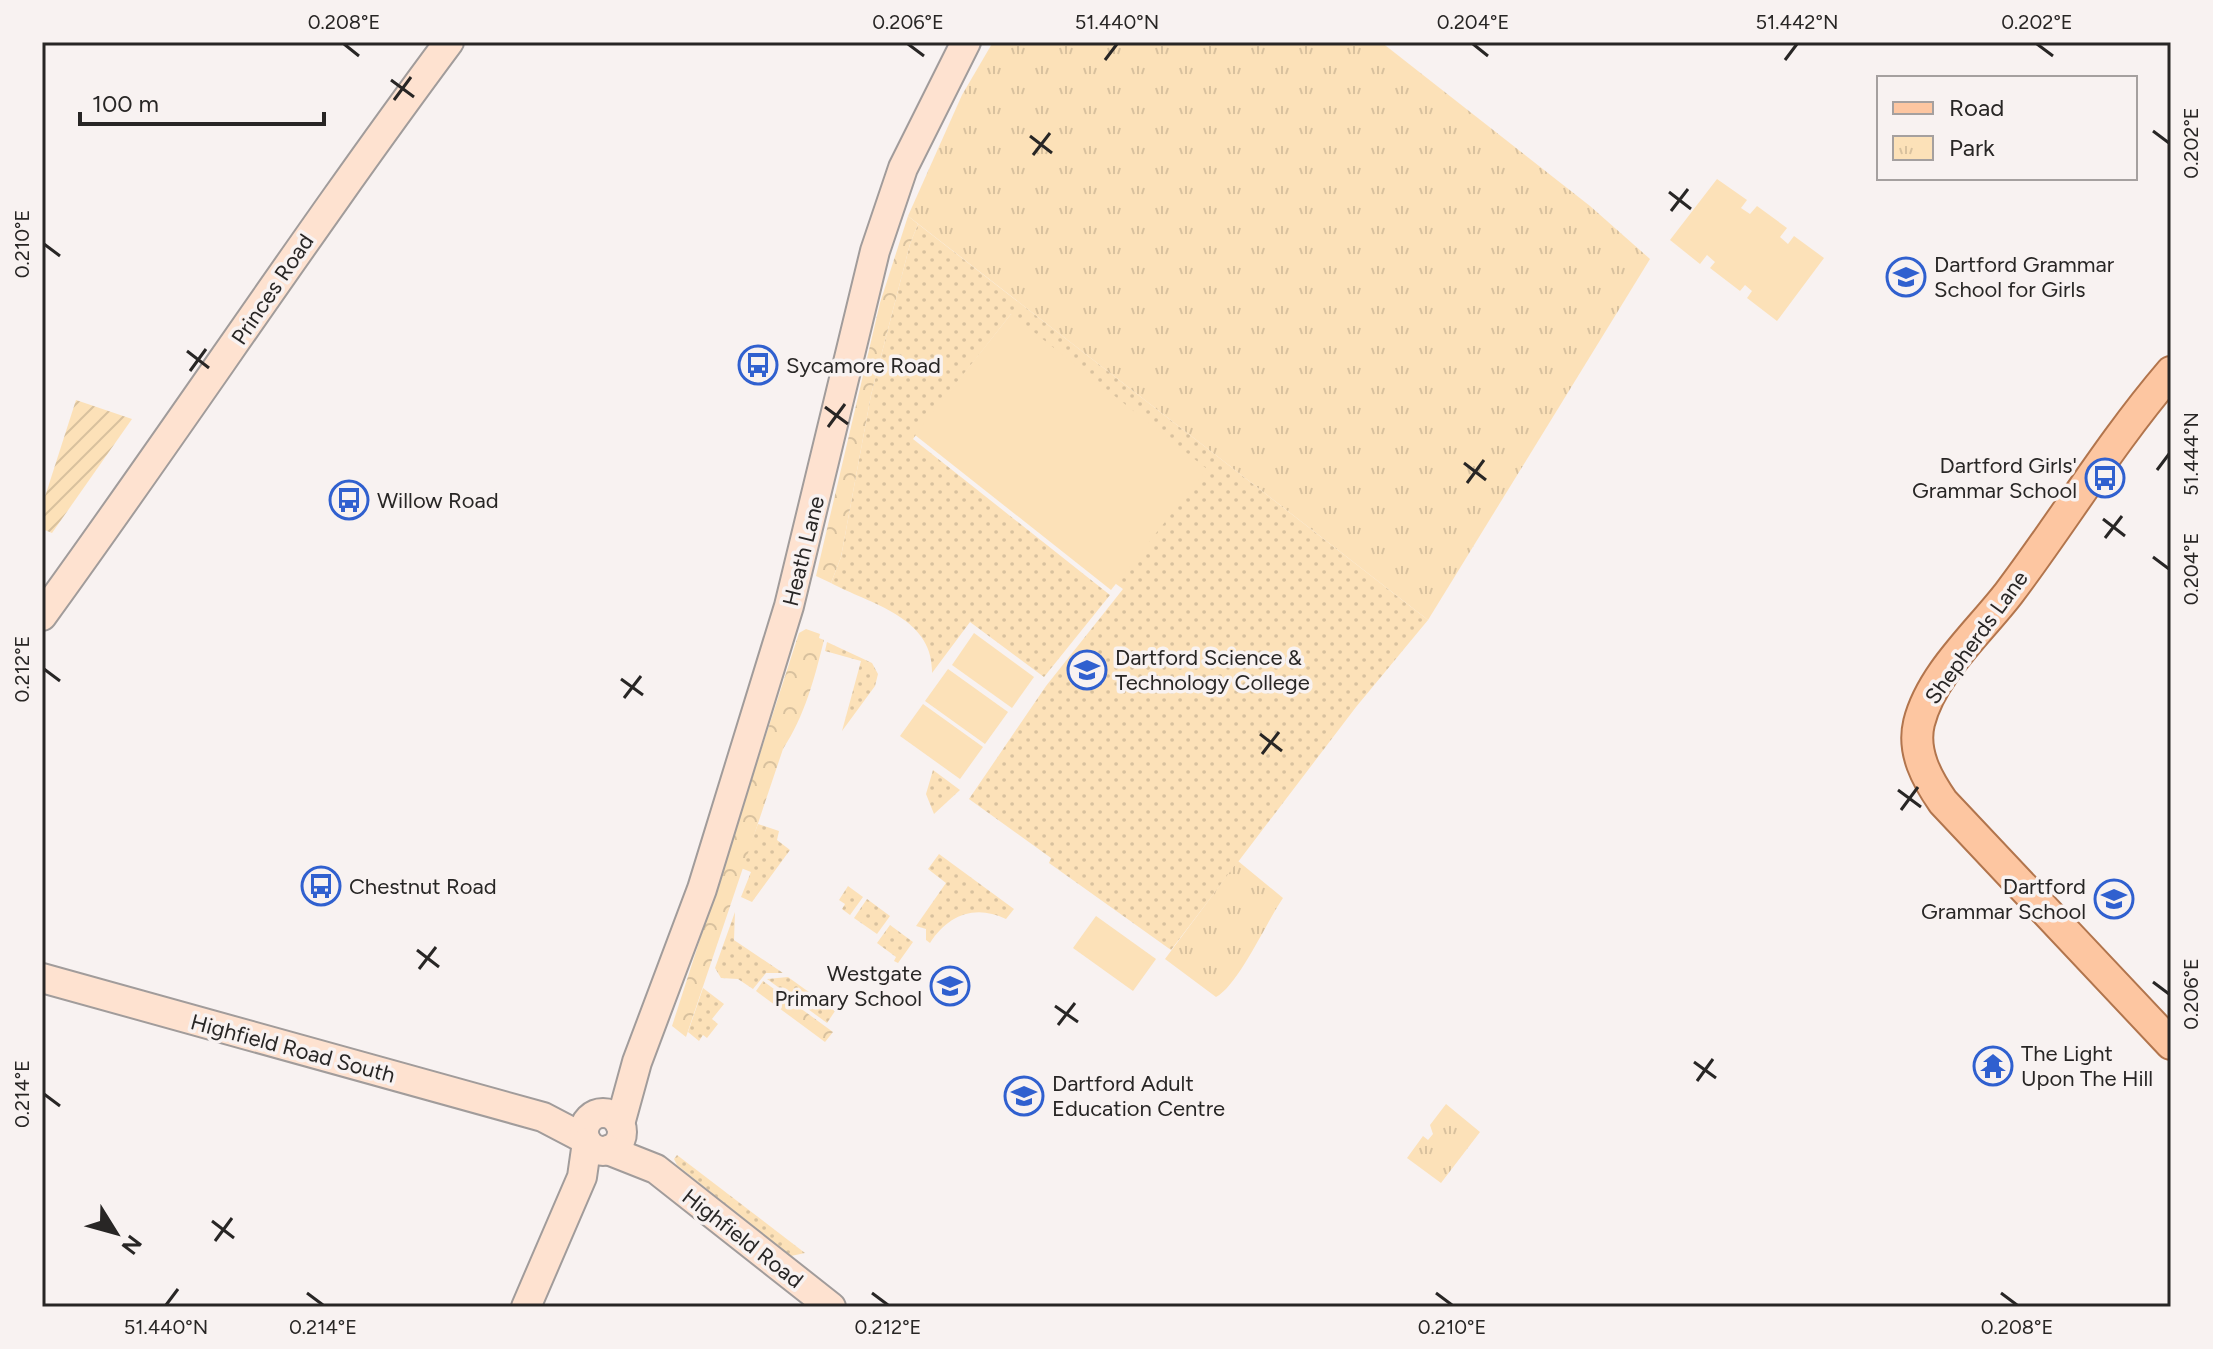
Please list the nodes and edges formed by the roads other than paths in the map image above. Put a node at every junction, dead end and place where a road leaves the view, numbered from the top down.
1 (449, 42) edge
2 (966, 42) edge
3 (2171, 372) edge
4 (42, 616) edge
5 (42, 978) edge
6 (2171, 1044) edge
7 (602, 1133) junction
8 (526, 1307) edge
9 (831, 1307) edge

1 - 4 street, Princes Road
2 - 7 street, Heath Lane
3 - 6 main road, Shepherds Lane
5 - 7 street, Highfield Road South
7 - 8 street, Heath Lane
7 - 9 street, Highfield Road

